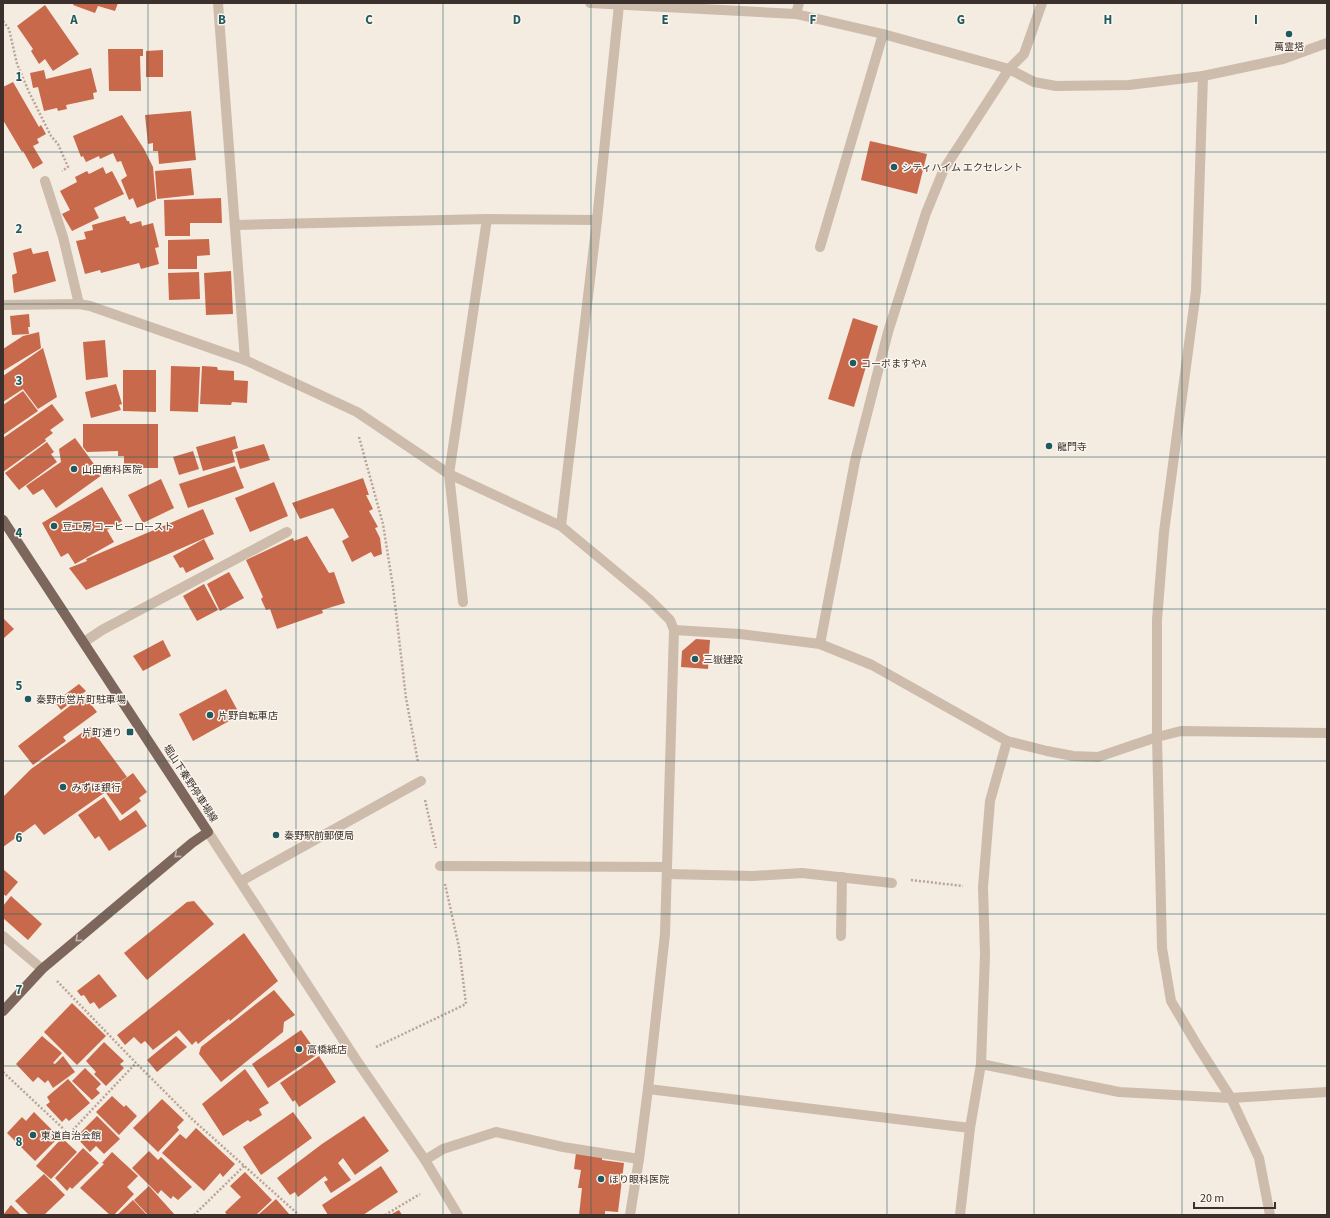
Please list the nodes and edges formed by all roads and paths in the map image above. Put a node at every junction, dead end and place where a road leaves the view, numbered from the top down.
1 (218, 3) edge
2 (590, 3) edge
3 (799, 3) edge
4 (1042, 3) edge
5 (619, 5) junction
6 (796, 14) junction
7 (3, 20) edge
8 (883, 34) junction
9 (1327, 43) edge
10 (1010, 69) junction
11 (1203, 76) junction
12 (45, 181) joint
13 (487, 219) junction
14 (597, 220) junction
15 (235, 225) junction
16 (820, 247) dead end
17 (79, 304) junction
18 (3, 305) edge
19 (245, 360) junction
20 (357, 412) junction
21 (449, 474) junction
22 (3, 520) edge
23 (561, 526) junction
24 (287, 532) dead end
25 (463, 602) dead end
26 (674, 630) junction
27 (84, 642) junction
28 (820, 644) junction
29 (1327, 733) edge
30 (1157, 736) junction
31 (1007, 741) junction
32 (421, 781) junction
33 (208, 832) junction
34 (440, 866) junction
35 (667, 871) junction
36 (842, 878) junction
37 (241, 881) junction
38 (921, 881) dead end
39 (892, 883) dead end
40 (983, 887) junction
41 (3, 936) edge
42 (841, 936) dead end
43 (42, 969) junction
44 (3, 1011) edge
45 (376, 1047) dead end
46 (136, 1063) junction
47 (981, 1064) junction
48 (3, 1072) edge
49 (648, 1089) junction
50 (1327, 1092) edge
51 (1232, 1098) junction
52 (970, 1128) junction
53 (640, 1159) junction
54 (425, 1160) junction
55 (245, 1165) junction
56 (420, 1194) dead end
57 (194, 1215) edge
58 (299, 1215) edge
59 (385, 1215) edge
60 (458, 1215) edge
61 (630, 1215) edge
62 (960, 1215) edge
63 (1270, 1215) edge

1 - 15 street
2 - 5 street
3 - 6 street
4 - 10 street
5 - 6 street
5 - 14 street
6 - 8 street
7 - 12 path
8 - 10 street
8 - 16 street
9 - 11 street
10 - 11 street
10 - 28 street
11 - 30 street
12 - 17 street
13 - 14 street
13 - 15 street
13 - 21 street
14 - 23 street
15 - 19 street
17 - 18 street
17 - 19 street
19 - 20 street
20 - 21 street
20 - 32 path
21 - 23 street
21 - 25 street
22 - 27 main road, 堀山下秦野停車場線
23 - 26 street
24 - 27 street
26 - 28 street
26 - 35 street
27 - 33 main road, 堀山下秦野停車場線
28 - 31 street
29 - 30 street
30 - 31 street
30 - 51 street
31 - 40 street
32 - 34 path
32 - 37 street
33 - 37 street
33 -> 43 main road, 堀山下秦野停車場線
34 - 35 street
34 - 45 path
35 - 36 street
35 - 49 street
36 - 39 street
36 - 42 street
37 - 54 street
38 - 40 path
40 - 47 street
41 - 43 street
43 - 44 main road, 堀山下秦野停車場線
43 - 46 path
46 - 48 path
46 - 55 path
47 - 51 street
47 - 52 street
49 - 52 street
49 - 53 street
50 - 51 street
51 - 63 street
52 - 62 street
53 - 54 street
53 - 61 street
54 - 60 street
55 - 57 path
55 - 58 path
56 - 59 path

